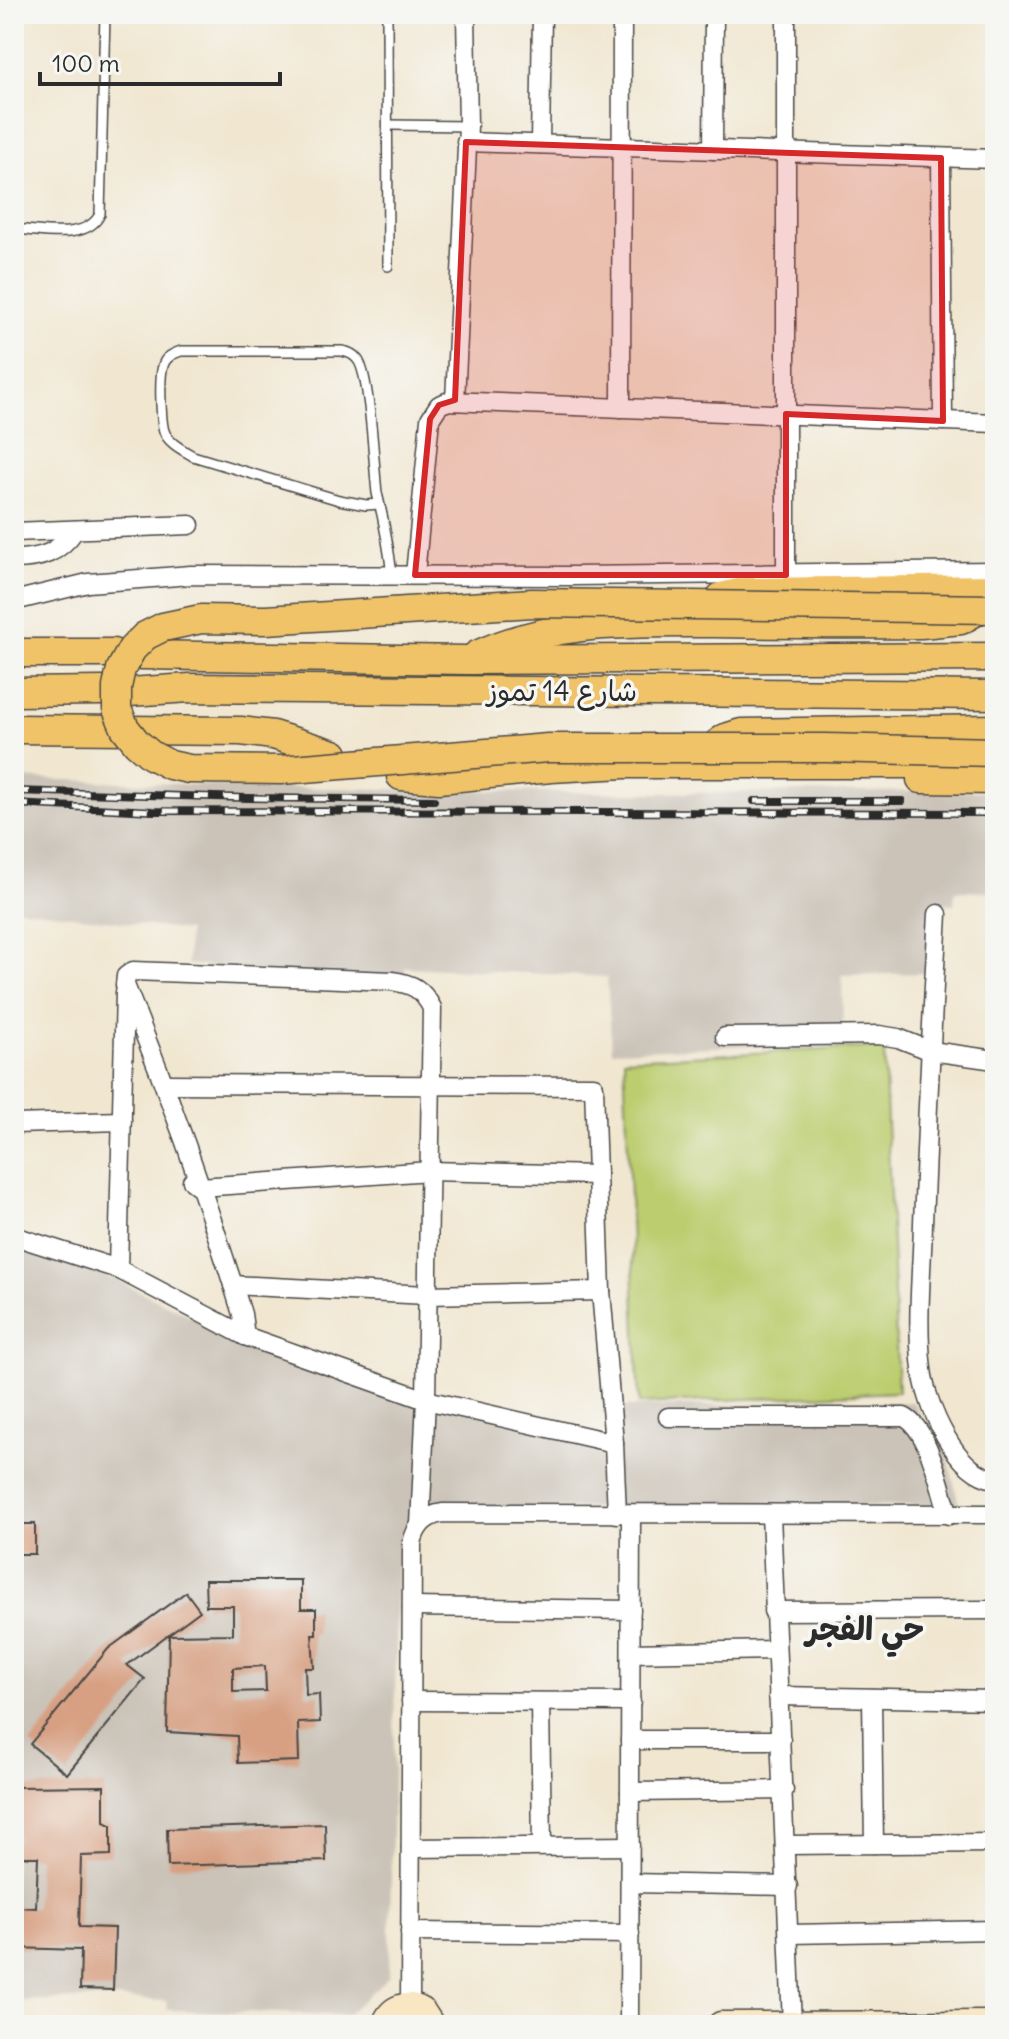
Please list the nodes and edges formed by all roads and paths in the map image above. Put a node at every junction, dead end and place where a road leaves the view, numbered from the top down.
1 (105, 14) edge
2 (387, 14) edge
3 (466, 14) edge
4 (542, 14) edge
5 (622, 14) edge
6 (714, 14) edge
7 (786, 14) edge
8 (389, 125) junction
9 (467, 134) junction
10 (540, 144) junction
11 (623, 147) junction
12 (713, 150) junction
13 (786, 152) junction
14 (941, 158) junction
15 (995, 159) edge
16 (14, 229) edge
17 (388, 266) dead end
18 (455, 401) junction
19 (621, 408) junction
20 (786, 414) junction
21 (943, 421) junction
22 (995, 423) edge
23 (379, 504) junction
24 (190, 525) dead end
25 (75, 530) junction
26 (14, 532) edge
27 (14, 559) edge
28 (995, 571) edge
29 (415, 575) junction
30 (786, 575) junction
31 (392, 576) junction
32 (14, 601) edge
33 (990, 602) edge
34 (709, 607) junction
35 (14, 653) edge
36 (113, 653) dead end
37 (141, 655) dead end
38 (995, 657) edge
39 (467, 660) junction
40 (14, 692) edge
41 (995, 695) edge
42 (14, 729) edge
43 (995, 729) edge
44 (712, 748) junction
45 (985, 752) edge
46 (334, 754) dead end
47 (480, 775) junction
48 (401, 776) dead end
49 (995, 780) edge
50 (938, 914) dead end
51 (125, 985) junction
52 (725, 1037) dead end
53 (931, 1051) junction
54 (995, 1060) edge
55 (165, 1084) junction
56 (431, 1084) junction
57 (122, 1121) junction
58 (14, 1124) edge
59 (430, 1171) junction
60 (597, 1175) junction
61 (196, 1184) junction
62 (14, 1236) edge
63 (118, 1269) junction
64 (233, 1285) junction
65 (601, 1291) junction
66 (427, 1295) junction
67 (245, 1336) junction
68 (426, 1400) junction
69 (668, 1417) dead end
70 (614, 1443) junction
71 (995, 1479) edge
72 (624, 1514) junction
73 (771, 1514) junction
74 (995, 1514) edge
75 (949, 1515) junction
76 (420, 1525) junction
77 (412, 1607) junction
78 (631, 1610) junction
79 (995, 1610) edge
80 (773, 1611) junction
81 (775, 1650) junction
82 (631, 1653) junction
83 (778, 1696) junction
84 (872, 1698) junction
85 (995, 1700) edge
86 (411, 1701) junction
87 (540, 1702) junction
88 (631, 1702) junction
89 (630, 1740) junction
90 (781, 1740) junction
91 (784, 1790) junction
92 (630, 1792) junction
93 (995, 1843) edge
94 (874, 1844) junction
95 (786, 1845) junction
96 (542, 1846) junction
97 (630, 1846) junction
98 (411, 1848) junction
99 (630, 1883) junction
100 (788, 1886) junction
101 (995, 1930) edge
102 (410, 1932) junction
103 (630, 1934) junction
104 (790, 1934) junction
105 (410, 2006) junction
106 (995, 2024) edge
107 (385, 2025) edge
108 (431, 2025) edge
109 (629, 2025) edge
110 (721, 2025) edge
111 (792, 2025) edge
112 (831, 2025) edge

1 - 16 lane
2 - 8 lane
3 - 9 street
4 - 10 street
5 - 11 street
6 - 12 street
7 - 13 street
8 - 9 lane
8 - 17 lane
9 - 10 street
9 - 18 street
10 - 11 street
11 - 12 street
11 - 19 street
12 - 13 street
13 - 14 street
13 - 20 street
14 - 15 street
14 - 21 street
18 - 19 street
18 - 29 street
19 - 20 street
20 - 21 street
20 - 30 street
21 - 22 street
23 - 23 lane
23 - 31 lane
24 - 25 street
25 - 26 street
25 - 27 street
28 - 30 street
29 - 30 street
29 - 31 street
31 - 32 street
33 - 34 main road, bridge
33 - 34 main road
33 - 39 main road
34 - 44 main road, bridge
35 - 36 main road
37 - 39 main road, شارع 14 تموز
38 - 39 main road, شارع 14 تموز
40 - 41 main road, شارع 14 تموز
42 - 46 main road
43 - 44 main road
44 - 45 main road, bridge
45 - 47 main road
47 - 48 main road
47 - 49 main road
50 - 53 street
51 - 55 street
51 - 56 street
51 - 57 street
52 - 53 street
53 - 54 street
53 - 71 street
55 - 56 street
55 - 61 street
56 - 59 street
56 - 60 street
57 - 58 street
57 - 63 street
59 - 60 street
59 - 61 street
59 - 66 street
60 - 65 street
61 - 64 street
62 - 63 street
63 - 67 street
64 - 66 street
64 - 67 street
65 - 66 street
65 - 70 street
66 - 68 street
67 - 68 street
68 - 70 street
68 - 76 street
69 - 75 street
70 - 72 street
72 - 73 street
72 - 76 street
72 - 78 street
73 - 75 street
73 - 80 street
74 - 75 street
76 - 77 street
77 - 78 street
77 - 86 street
78 - 82 street
79 - 80 street
80 - 81 street
81 - 82 street
81 - 83 street
82 - 88 street
83 - 84 street
83 - 90 street
84 - 85 street
84 - 94 street
86 - 87 street
86 - 98 street
87 - 88 street
87 - 96 street
88 - 89 street
89 - 90 street
89 - 92 street
90 - 91 street
91 - 92 street
91 - 95 street
92 - 97 street
93 - 94 street
94 - 95 street
95 - 100 street
96 - 97 street
96 - 98 street
97 - 99 street
98 - 102 street
99 - 100 street
99 - 103 street
100 - 104 street
101 - 104 street
102 - 103 street
102 - 105 street
103 - 109 street
104 - 111 street
105 - 107 street
105 - 108 street
106 - 112 street
110 - 111 street
111 - 112 street

